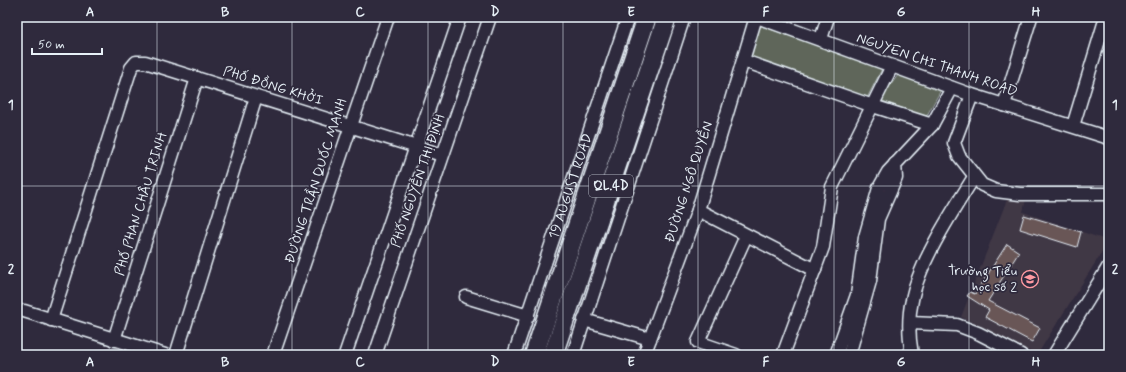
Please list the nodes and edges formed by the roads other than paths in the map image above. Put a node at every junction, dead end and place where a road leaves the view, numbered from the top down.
1 (388, 17) edge
2 (460, 17) edge
3 (490, 17) edge
4 (628, 17) edge
5 (647, 17) edge
6 (667, 17) edge
7 (684, 17) edge
8 (757, 17) edge
9 (828, 17) edge
10 (1031, 17) edge
11 (1106, 17) edge
12 (821, 39) junction
13 (744, 61) junction
14 (892, 66) junction
15 (197, 78) junction
16 (952, 88) junction
17 (972, 95) junction
18 (256, 97) junction
19 (1004, 105) junction
20 (873, 106) junction
21 (350, 125) junction
22 (932, 125) junction
23 (1073, 126) junction
24 (1109, 138) edge
25 (416, 146) junction
26 (442, 155) junction
27 (895, 164) junction
28 (974, 177) junction
29 (1109, 194) edge
30 (698, 210) junction
31 (746, 236) junction
32 (1109, 266) edge
33 (815, 270) junction
34 (466, 297) dead end
35 (24, 311) dead end
36 (528, 316) junction
37 (51, 320) junction
38 (584, 320) junction
39 (910, 323) junction
40 (650, 339) junction
41 (114, 340) junction
42 (711, 351) edge
43 (165, 355) edge
44 (176, 355) edge
45 (273, 355) edge
46 (345, 355) edge
47 (375, 355) edge
48 (514, 355) edge
49 (534, 355) edge
50 (554, 355) edge
51 (573, 355) edge
52 (644, 355) edge
53 (736, 355) edge
54 (783, 355) edge
55 (836, 355) edge
56 (849, 355) edge
57 (912, 355) edge
58 (1021, 355) edge
59 (1054, 355) edge

1 - 21 street, ĐƯỜNG TRẦN QUỐC MẠNH
2 - 25 street, PHỐ NGUYỄN THỊ ĐỊNH
3 - 26 street, PHỐ NGUYỄN THỊ ĐỊNH
4 - 36 street, 19 AUGUST ROAD
5 - 49 highway, 19 AUGUST ROAD / QL.4D
6 - 50 highway, QL.4D
7 - 38 street
8 - 12 street, NGUYEN CHI THANH ROAD
8 - 13 street, ĐƯỜNG NGÔ QUYỀN
9 - 12 street
10 - 19 street
11 - 23 street
12 - 14 street, NGUYEN CHI THANH ROAD
13 - 20 street
13 - 30 street, ĐƯỜNG NGÔ QUYỀN
14 - 16 street, NGUYEN CHI THANH ROAD
14 - 20 street
15 - 18 street, PHỐ ĐỒNG KHỞI
15 - 37 street, PHỐ ĐỒNG KHỞI
15 - 41 street, PHỐ PHAN CHÂU TRINH
16 - 17 street, NGUYEN CHI THANH ROAD
16 - 22 street
17 - 19 street, NGUYEN CHI THANH ROAD
17 - 28 street
18 - 21 street, PHỐ ĐỒNG KHỞI
18 - 44 street
19 - 23 street, NGUYEN CHI THANH ROAD
20 - 22 street
20 - 33 street
21 - 25 street, PHỐ ĐỒNG KHỞI
21 - 45 street, ĐƯỜNG TRẦN QUỐC MẠNH
22 - 27 street
23 - 24 street, NGUYEN CHI THANH ROAD
25 - 26 street, PHỐ ĐỒNG KHỞI
25 - 46 street, PHỐ NGUYỄN THỊ ĐỊNH
26 - 47 street, PHỐ NGUYỄN THỊ ĐỊNH
27 - 55 street
27 - 56 street
28 - 29 street
28 - 39 street
30 - 31 street
30 - 40 street, ĐƯỜNG NGÔ QUYỀN
31 - 33 street
31 - 42 street
32 - 59 street
33 - 54 street
34 - 36 street
35 - 37 street
36 - 48 street, 19 AUGUST ROAD
37 - 41 street
38 - 40 street
38 - 51 street
39 - 57 street
39 - 58 street
40 - 52 street, ĐƯỜNG NGÔ QUYỀN
41 - 43 street
42 - 53 street

